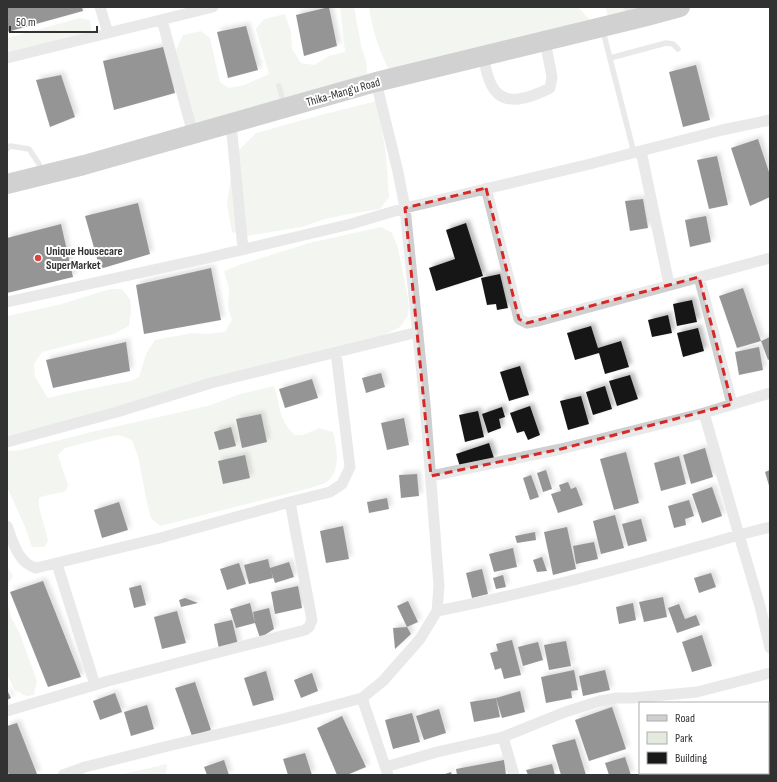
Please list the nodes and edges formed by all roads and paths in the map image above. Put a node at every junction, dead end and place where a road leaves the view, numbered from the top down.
1 (100, 7) edge
2 (213, 7) edge
3 (680, 7) edge
4 (636, 12) edge
5 (162, 20) junction
6 (603, 27) junction
7 (108, 33) junction
8 (544, 41) junction
9 (678, 49) dead end
10 (483, 56) junction
11 (7, 58) edge
12 (610, 58) junction
13 (376, 82) junction
14 (279, 86) dead end
15 (285, 108) junction
16 (770, 120) edge
17 (231, 123) junction
18 (192, 134) junction
19 (7, 149) edge
20 (638, 152) junction
21 (41, 175) junction
22 (7, 184) edge
23 (486, 188) junction
24 (405, 208) junction
25 (243, 249) junction
26 (770, 258) edge
27 (699, 277) junction
28 (669, 284) junction
29 (7, 302) edge
30 (418, 332) junction
31 (336, 353) junction
32 (770, 393) edge
33 (732, 404) junction
34 (704, 413) junction
35 (7, 442) edge
36 (431, 476) junction
37 (290, 502) junction
38 (7, 526) edge
39 (770, 527) edge
40 (739, 535) junction
41 (57, 564) junction
42 (437, 612) junction
43 (770, 648) edge
44 (770, 673) edge
45 (95, 685) junction
46 (362, 698) junction
47 (7, 711) edge
48 (503, 737) junction
49 (386, 771) edge
50 (63, 775) edge
51 (514, 775) edge

1 - 7 street
2 - 5 street
3 - 4 highway, Thika-Mang'u Road
4 - 6 highway, Thika-Mang'u Road
5 - 7 street
5 - 18 street
6 - 8 highway, Thika-Mang'u Road
6 - 12 lane
7 - 11 street
8 - 10 highway, Thika-Mang'u Road
8 - 10 street
9 - 12 lane
10 - 13 highway, Thika-Mang'u Road
12 - 20 lane
13 - 15 highway, Thika-Mang'u Road
13 - 24 street
14 - 15 lane
15 - 17 highway, Thika-Mang'u Road
16 - 20 street
17 - 18 highway, Thika-Mang'u Road
17 - 25 street
18 - 21 highway, Thika-Mang'u Road
19 - 21 lane
20 - 23 street
20 - 28 street
21 - 22 highway, Thika-Mang'u Road
23 - 24 street
23 - 28 street
24 - 25 street
24 - 30 street
25 - 29 street
26 - 27 street
27 - 28 street
27 - 33 street
30 - 31 street
30 - 36 street
31 - 35 street
31 - 37 street
32 - 33 street
33 - 34 street
34 - 36 street
34 - 40 street
36 - 42 street
37 - 41 street
37 - 45 street
38 - 41 street
39 - 40 street
40 - 42 street
40 - 43 street
41 - 45 street
42 - 46 street
44 - 48 street
45 - 47 street
46 - 49 street
46 - 50 street
48 - 49 street
48 - 51 street

